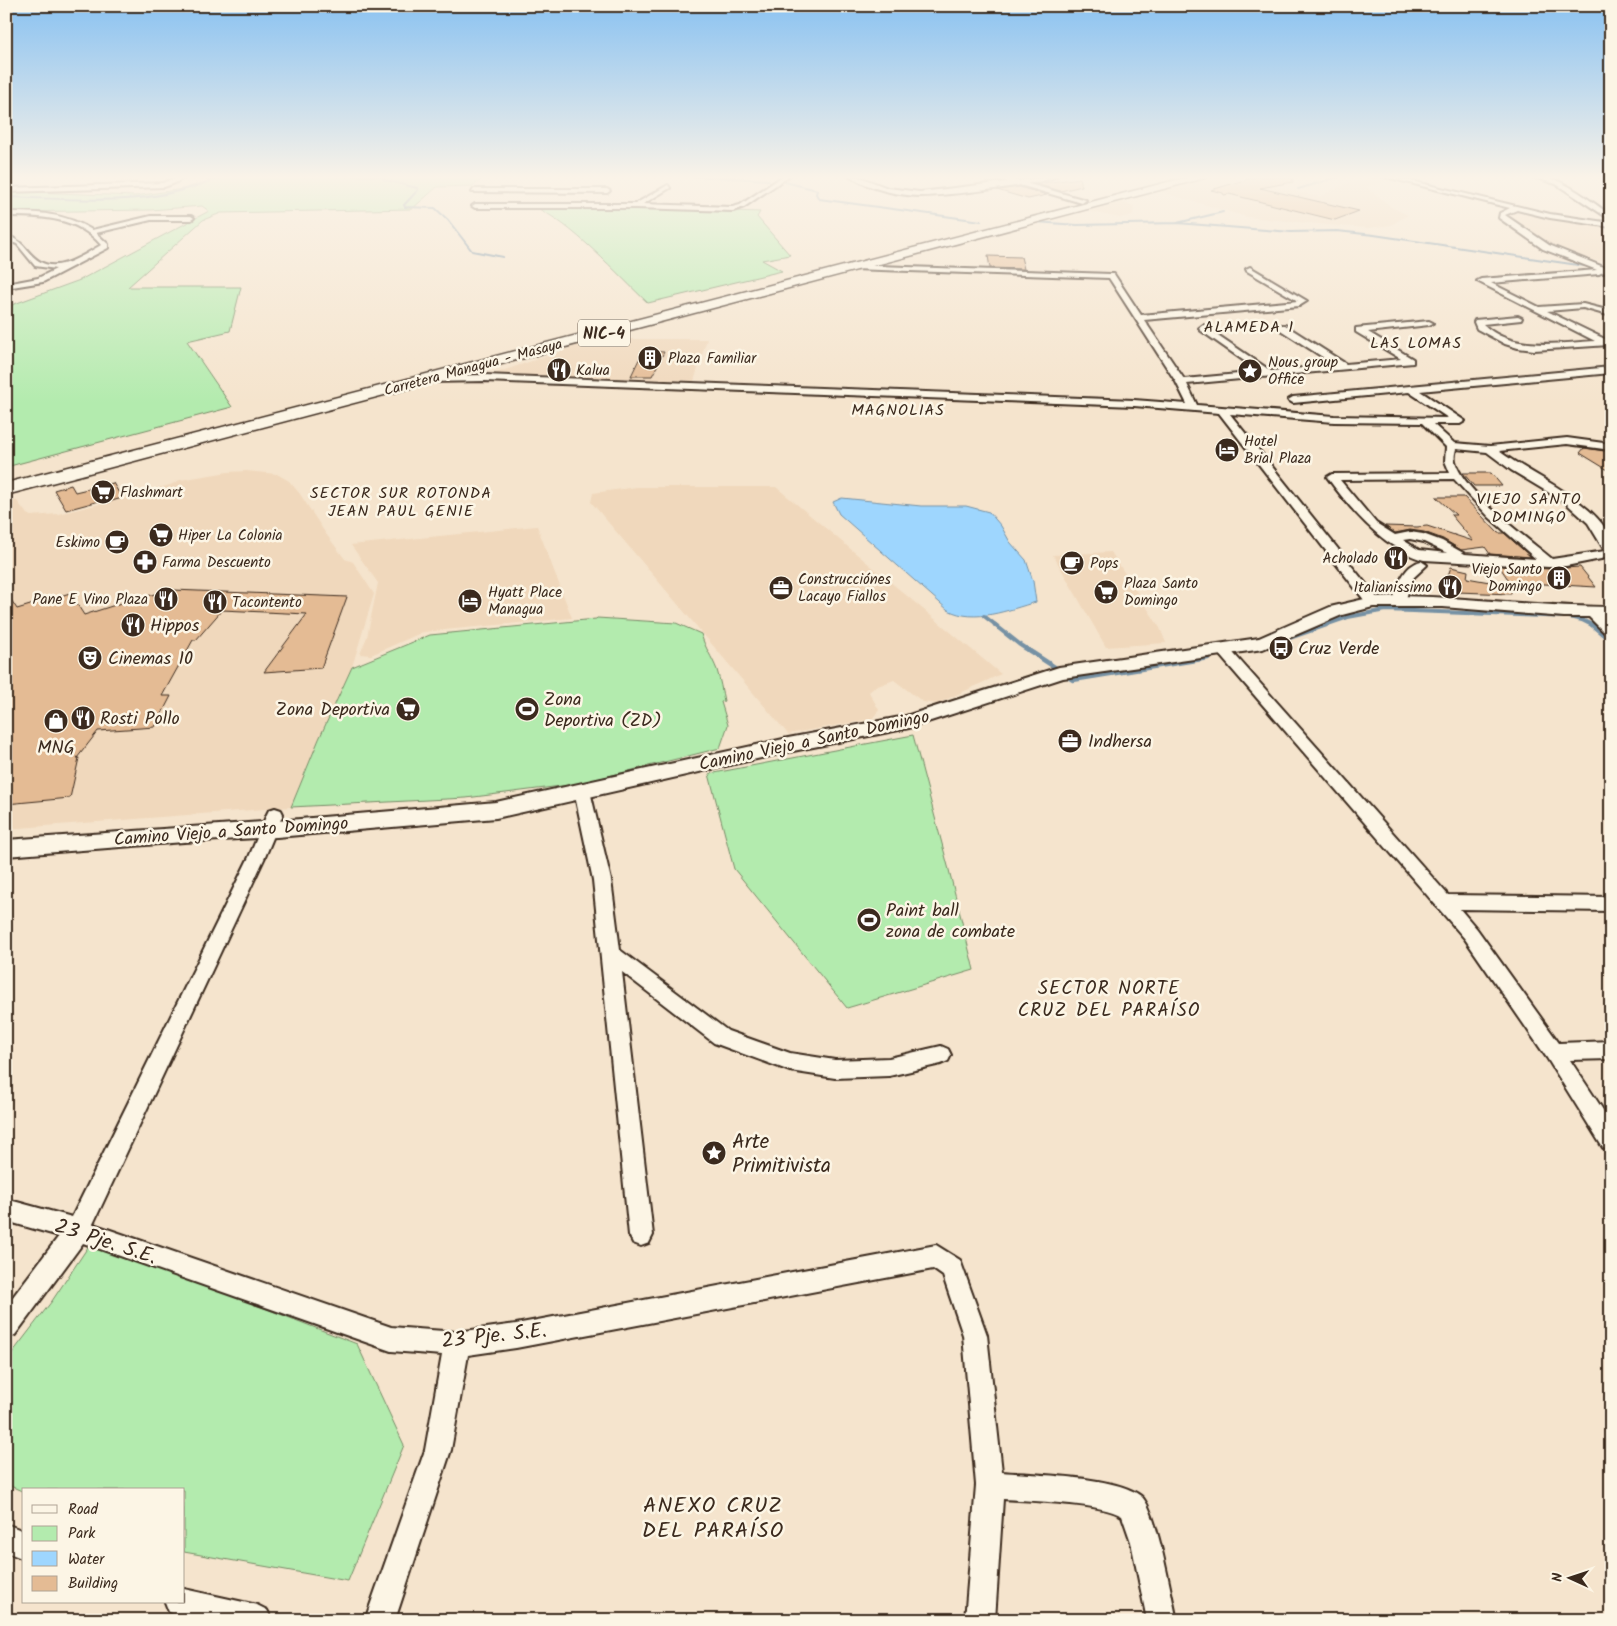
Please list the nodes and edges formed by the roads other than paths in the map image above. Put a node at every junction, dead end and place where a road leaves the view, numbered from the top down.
1 (27, 252) edge
2 (94, 252) edge
3 (891, 252) edge
4 (906, 252) edge
5 (1558, 252) edge
6 (852, 267) junction
7 (64, 268) junction
8 (1250, 269) dead end
9 (1608, 272) edge
10 (6, 286) edge
11 (1536, 309) junction
12 (1611, 314) edge
13 (1139, 318) junction
14 (1518, 318) dead end
15 (1429, 323) dead end
16 (1282, 327) dead end
17 (1203, 328) dead end
18 (1421, 333) dead end
19 (1372, 338) junction
20 (1608, 344) edge
21 (478, 366) junction
22 (1344, 367) junction
23 (1611, 370) edge
24 (1269, 374) junction
25 (485, 378) junction
26 (420, 380) junction
27 (1181, 382) junction
28 (1409, 388) junction
29 (1293, 400) dead end
30 (1193, 407) junction
31 (1222, 410) junction
32 (1425, 422) junction
33 (1451, 446) junction
34 (1611, 448) edge
35 (1490, 449) junction
36 (6, 475) edge
37 (1457, 476) junction
38 (6, 489) edge
39 (1607, 534) edge
40 (1395, 540) junction
41 (1611, 551) edge
42 (1462, 557) junction
43 (1423, 559) junction
44 (1549, 562) junction
45 (1399, 601) junction
46 (1373, 602) junction
47 (1592, 612) junction
48 (1611, 612) edge
49 (1611, 631) edge
50 (1222, 649) junction
51 (582, 791) junction
52 (271, 821) junction
53 (6, 836) edge
54 (6, 848) edge
55 (1442, 902) junction
56 (1611, 904) edge
57 (611, 952) junction
58 (1611, 1050) edge
59 (1554, 1052) junction
60 (942, 1056) dead end
61 (1611, 1141) edge
62 (6, 1210) edge
63 (78, 1230) junction
64 (641, 1235) dead end
65 (6, 1326) edge
66 (458, 1344) junction
67 (990, 1485) junction
68 (6, 1538) edge
69 (22, 1544) edge
70 (185, 1604) edge
71 (257, 1620) edge
72 (380, 1620) edge
73 (980, 1620) edge
74 (1162, 1620) edge

1 - 7 street
2 - 7 street
3 - 36 highway, Carretera Managua - Masaya / NIC-4
4 - 6 highway, Carretera Managua - Masaya / NIC-4
5 - 9 street
6 - 13 street
6 - 21 highway, Carretera Managua - Masaya / NIC-4
7 - 10 street
8 - 13 street
9 - 11 street
11 - 12 street
11 - 20 street
13 - 27 street
14 - 20 street
15 - 19 street
16 - 22 street
17 - 24 street
18 - 19 street
19 - 22 street
21 - 25 street
21 - 26 highway, Carretera Managua - Masaya / NIC-4
22 - 24 street
23 - 28 street
24 - 27 street
25 - 26 street
25 - 30 street
26 - 38 highway, Carretera Managua - Masaya / NIC-4
27 - 30 street
28 - 29 street
28 - 32 street
30 - 31 street
31 - 32 street
31 - 46 street
32 - 33 street
33 - 35 street
33 - 37 street
34 - 35 street
35 - 39 street
37 - 40 street
37 - 44 street
39 - 41 street
40 - 42 street
40 - 43 street
41 - 44 street
42 - 43 street
42 - 44 street
43 - 45 street
45 - 46 street, Camino Viejo a Santo Domingo
45 - 47 street, Camino Viejo a Santo Domingo
46 - 50 street, Camino Viejo a Santo Domingo
47 - 48 street, Camino Viejo a Santo Domingo
47 - 49 street
50 - 51 street, Camino Viejo a Santo Domingo
50 - 55 street
51 - 52 street, Camino Viejo a Santo Domingo
51 - 57 street
52 - 53 street, Camino Viejo a Santo Domingo
52 - 54 street, Camino Viejo a Santo Domingo
52 - 63 street
55 - 56 street
55 - 59 street
57 - 60 street
57 - 64 street
58 - 59 street
59 - 61 street
62 - 63 street, 23 Pje. S.E.
63 - 65 street
63 - 66 street, 23 Pje. S.E.
66 - 67 street, 23 Pje. S.E.
66 - 72 street
67 - 73 street
67 - 74 street
68 - 69 street
70 - 71 street

